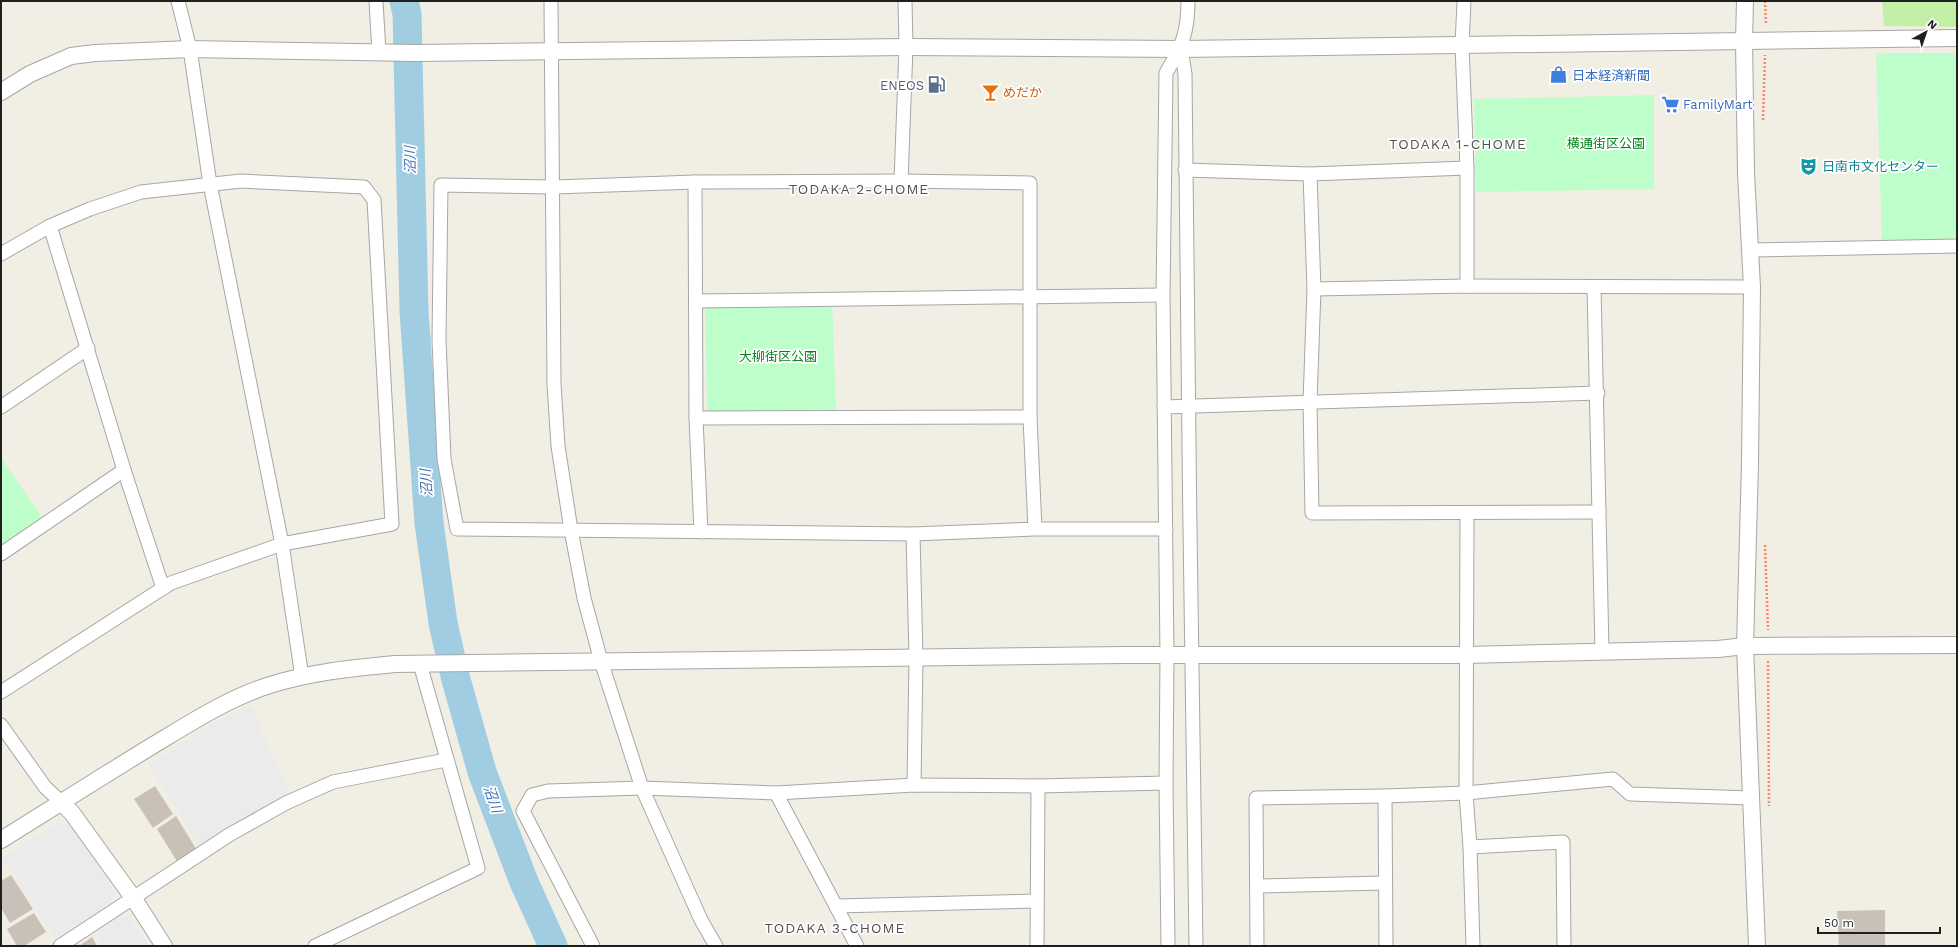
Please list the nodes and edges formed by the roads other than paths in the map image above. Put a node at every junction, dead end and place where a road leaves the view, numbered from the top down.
1 (178, 1) edge
2 (376, 1) edge
3 (551, 1) edge
4 (905, 1) edge
5 (1188, 1) edge
6 (1464, 1) edge
7 (1745, 1) edge
8 (1957, 38) edge
9 (1744, 41) junction
10 (1462, 46) junction
11 (906, 47) junction
12 (190, 49) junction
13 (1181, 49) junction
14 (552, 52) junction
15 (383, 53) junction
16 (1, 92) edge
17 (1467, 168) junction
18 (1185, 170) junction
19 (1310, 174) junction
20 (901, 181) junction
21 (695, 182) junction
22 (210, 184) junction
23 (554, 187) junction
24 (50, 226) junction
25 (1957, 246) edge
26 (1751, 250) junction
27 (1, 254) edge
28 (1467, 286) junction
29 (1594, 287) junction
30 (1752, 287) junction
31 (1314, 289) junction
32 (1163, 295) junction
33 (1030, 297) junction
34 (696, 301) junction
35 (88, 348) junction
36 (1598, 393) junction
37 (1310, 402) junction
38 (1188, 406) junction
39 (1, 407) edge
40 (1164, 407) junction
41 (1030, 417) junction
42 (696, 418) junction
43 (124, 470) junction
44 (1599, 512) junction
45 (1467, 513) junction
46 (1166, 528) junction
47 (1035, 529) junction
48 (572, 530) junction
49 (701, 532) junction
50 (913, 534) junction
51 (282, 544) junction
52 (1, 554) edge
53 (163, 588) junction
54 (1957, 645) edge
55 (1745, 646) junction
56 (1602, 652) junction
57 (1193, 655) junction
58 (1466, 655) junction
59 (1167, 656) junction
60 (916, 658) junction
61 (601, 661) junction
62 (420, 664) junction
63 (302, 677) junction
64 (1, 692) edge
65 (1, 725) edge
66 (446, 760) junction
67 (1166, 783) junction
68 (914, 785) junction
69 (1038, 786) junction
70 (642, 788) junction
71 (776, 793) junction
72 (1466, 793) junction
73 (1385, 796) junction
74 (1751, 798) junction
75 (61, 802) junction
76 (1, 840) edge
77 (1470, 847) junction
78 (1384, 883) junction
79 (1258, 886) junction
80 (134, 899) junction
81 (1036, 901) junction
82 (836, 906) junction
83 (60, 946) edge
84 (164, 946) edge
85 (315, 946) edge
86 (593, 946) edge
87 (716, 946) edge
88 (857, 946) edge
89 (1037, 946) edge
90 (1168, 946) edge
91 (1196, 946) edge
92 (1257, 946) edge
93 (1386, 946) edge
94 (1473, 946) edge
95 (1564, 946) edge
96 (1757, 946) edge

1 - 12 street
2 - 15 street
3 - 14 street
4 - 11 street
5 - 13 street
6 - 10 street
7 - 9 street
8 - 9 street
9 - 10 street
9 - 26 street
10 - 13 street
10 - 17 street
11 - 13 street
11 - 14 street
11 - 20 street
12 - 15 street
12 - 16 street
12 - 22 street
13 - 18 street
13 - 32 street
14 - 15 street
14 - 23 street
17 - 19 street
17 - 28 street
18 - 19 street
18 - 38 street
19 - 31 street
20 - 21 street
20 - 33 street
21 - 23 street
21 - 34 street
22 - 24 street
22 - 51 street
22 - 51 street
23 - 48 street
23 - 48 street
24 - 27 street
24 - 35 street
25 - 26 street
26 - 30 street
28 - 29 street
28 - 31 street
29 - 30 street
29 - 36 street
30 - 55 street
31 - 37 street
32 - 33 street
32 - 40 street
33 - 34 street
33 - 41 street
34 - 42 street
35 - 39 street
35 - 43 street
36 - 37 street
36 - 44 street
37 - 38 street
37 - 45 street
38 - 40 street
38 - 57 street
40 - 46 street
41 - 42 street
41 - 47 street
42 - 49 street
43 - 52 street
43 - 53 street
44 - 45 street
44 - 56 street
45 - 58 street
46 - 47 street
46 - 59 street
47 - 50 street
48 - 49 street
48 - 61 street
49 - 50 street
50 - 60 street
51 - 53 street
51 - 63 street
53 - 64 street
54 - 55 street
55 - 56 street
55 - 74 street
56 - 58 street
57 - 58 street
57 - 59 street
57 - 91 street
58 - 72 street
59 - 60 street
59 - 67 street
60 - 61 street
60 - 68 street
61 - 62 street
61 - 70 street
62 - 63 street
62 - 66 street
63 - 75 street
65 - 75 street
66 - 80 street
66 - 85 street
67 - 69 street
67 - 90 street
68 - 69 street
68 - 71 street
69 - 81 street
70 - 71 street
70 - 86 street
70 - 87 street
71 - 82 street
72 - 73 street
72 - 74 street
72 - 77 street
73 - 78 street
73 - 79 street
74 - 96 street
75 - 76 street
75 - 80 street
77 - 94 street
77 - 95 street
78 - 79 street
78 - 93 street
79 - 92 street
80 - 83 street
80 - 84 street
81 - 82 street
81 - 89 street
82 - 88 street

